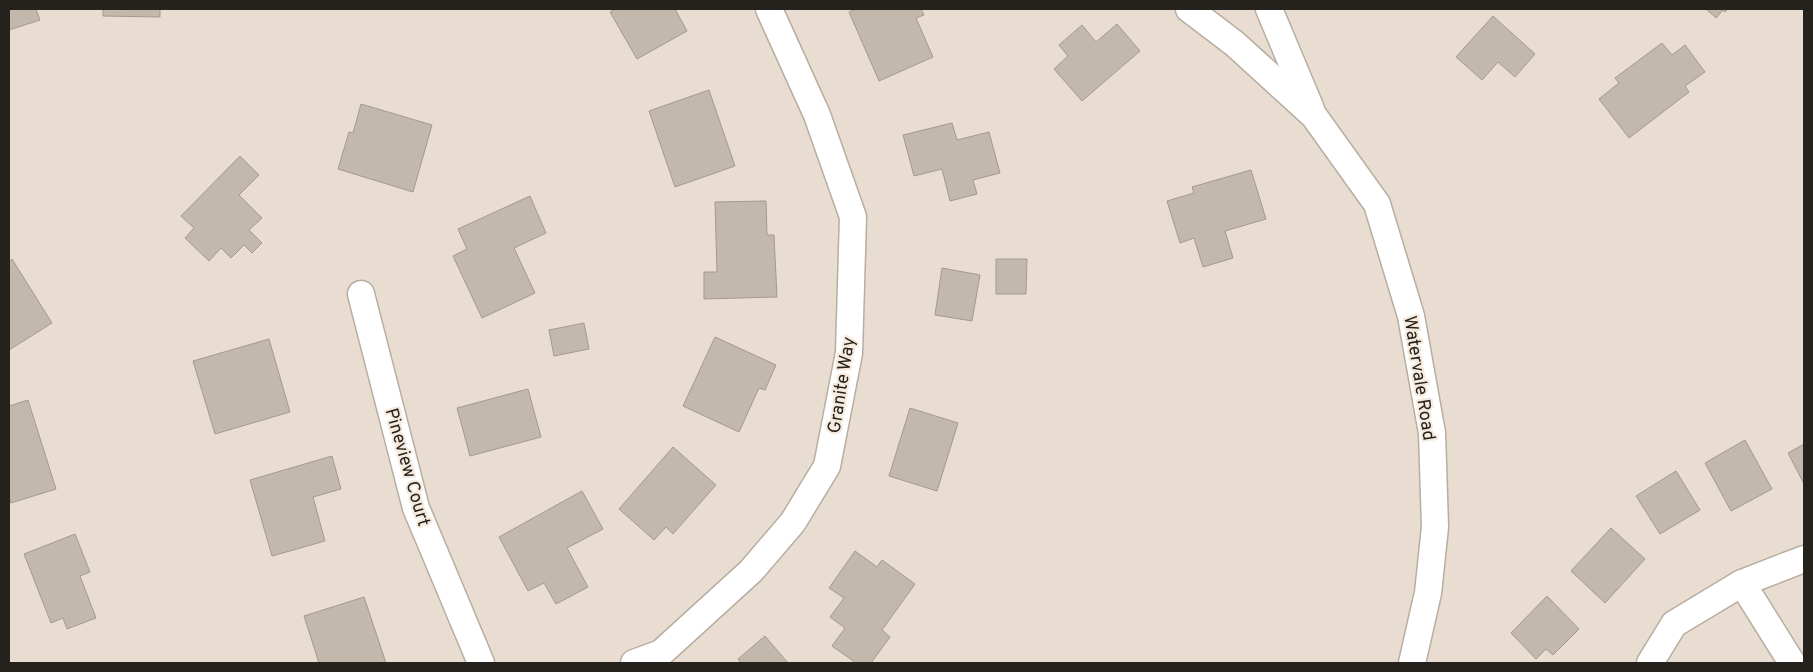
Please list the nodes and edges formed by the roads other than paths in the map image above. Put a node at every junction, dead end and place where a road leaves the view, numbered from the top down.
1 (769, 9) edge
2 (1189, 9) edge
3 (1270, 9) edge
4 (1314, 116) junction
5 (361, 294) dead end
6 (1804, 558) edge
7 (1742, 584) junction
8 (481, 663) edge
9 (634, 663) edge
10 (1412, 663) edge
11 (1650, 663) edge
12 (1792, 663) edge

1 - 9 street, Granite Way
2 - 4 street, Watervale Road
3 - 4 street, Watervale Road
4 - 10 street, Watervale Road
5 - 8 street, Pineview Court
6 - 7 street
7 - 11 street
7 - 12 street

